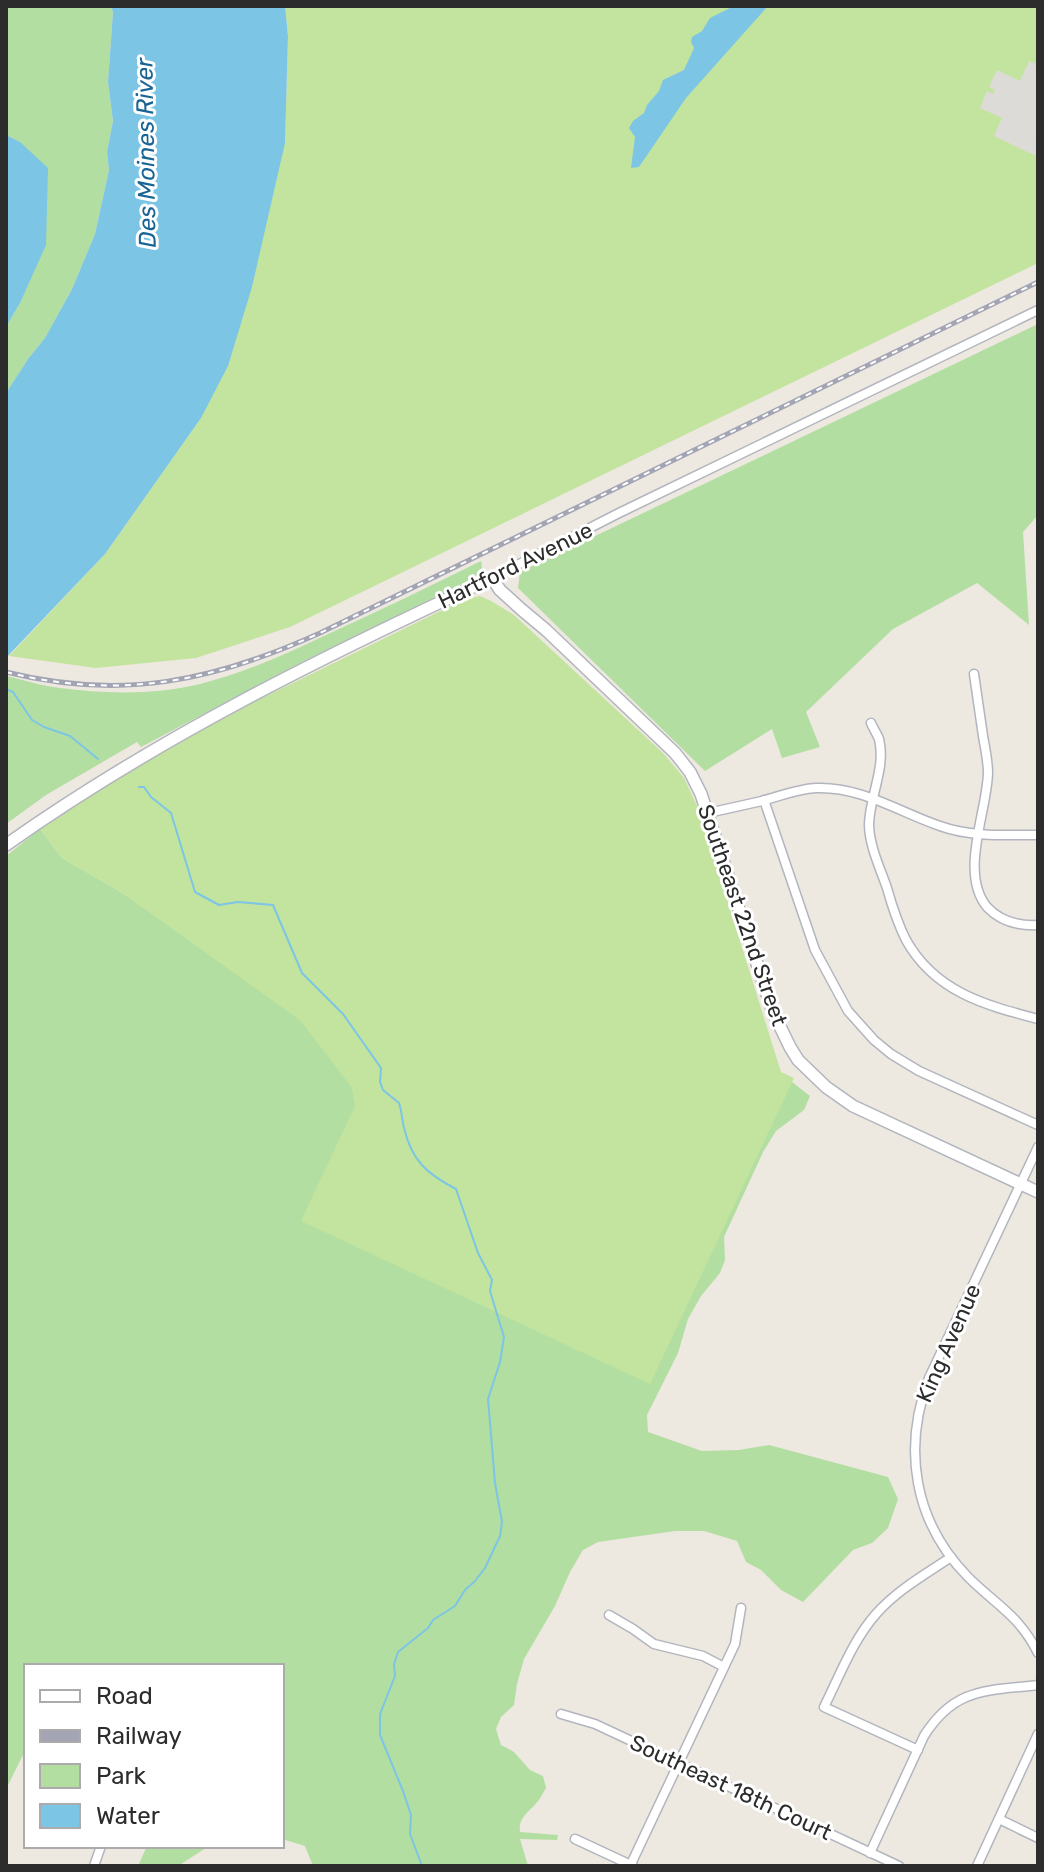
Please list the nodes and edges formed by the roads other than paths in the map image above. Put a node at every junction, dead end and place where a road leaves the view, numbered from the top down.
1 (1038, 310) edge
2 (492, 578) junction
3 (974, 674) dead end
4 (871, 723) dead end
5 (874, 799) junction
6 (764, 800) junction
7 (708, 813) junction
8 (979, 833) junction
9 (1038, 835) edge
10 (6, 845) edge
11 (1038, 925) edge
12 (1038, 1019) edge
13 (1038, 1125) edge
14 (1038, 1147) edge
15 (1021, 1184) junction
16 (1038, 1192) edge
17 (951, 1557) junction
18 (741, 1608) dead end
19 (609, 1615) dead end
20 (1038, 1653) edge
21 (724, 1667) junction
22 (1038, 1685) edge
23 (561, 1714) dead end
24 (1038, 1734) edge
25 (918, 1750) junction
26 (679, 1763) junction
27 (999, 1819) junction
28 (1038, 1838) edge
29 (575, 1839) dead end
30 (870, 1853) junction
31 (633, 1865) edge
32 (899, 1866) edge
33 (977, 1866) edge

1 - 2 street, Hartford Avenue
2 - 7 street, Southeast 22nd Street
2 - 10 street, Hartford Avenue
3 - 8 street
4 - 5 street
5 - 6 street
5 - 8 street
5 - 12 street
6 - 7 street
6 - 13 street
7 - 15 street, Southeast 22nd Street
8 - 9 street
8 - 11 street
14 - 15 street, King Avenue
15 - 16 street, Southeast 22nd Street
15 - 17 street, King Avenue
17 - 20 street, King Avenue
17 - 25 street
18 - 21 street
19 - 21 street
21 - 26 street
22 - 25 street
23 - 26 street, Southeast 18th Court
24 - 27 street
25 - 30 street
26 - 30 street, Southeast 18th Court
26 - 31 street
27 - 28 street
27 - 33 street
29 - 31 street
30 - 32 street, Southeast 18th Court

